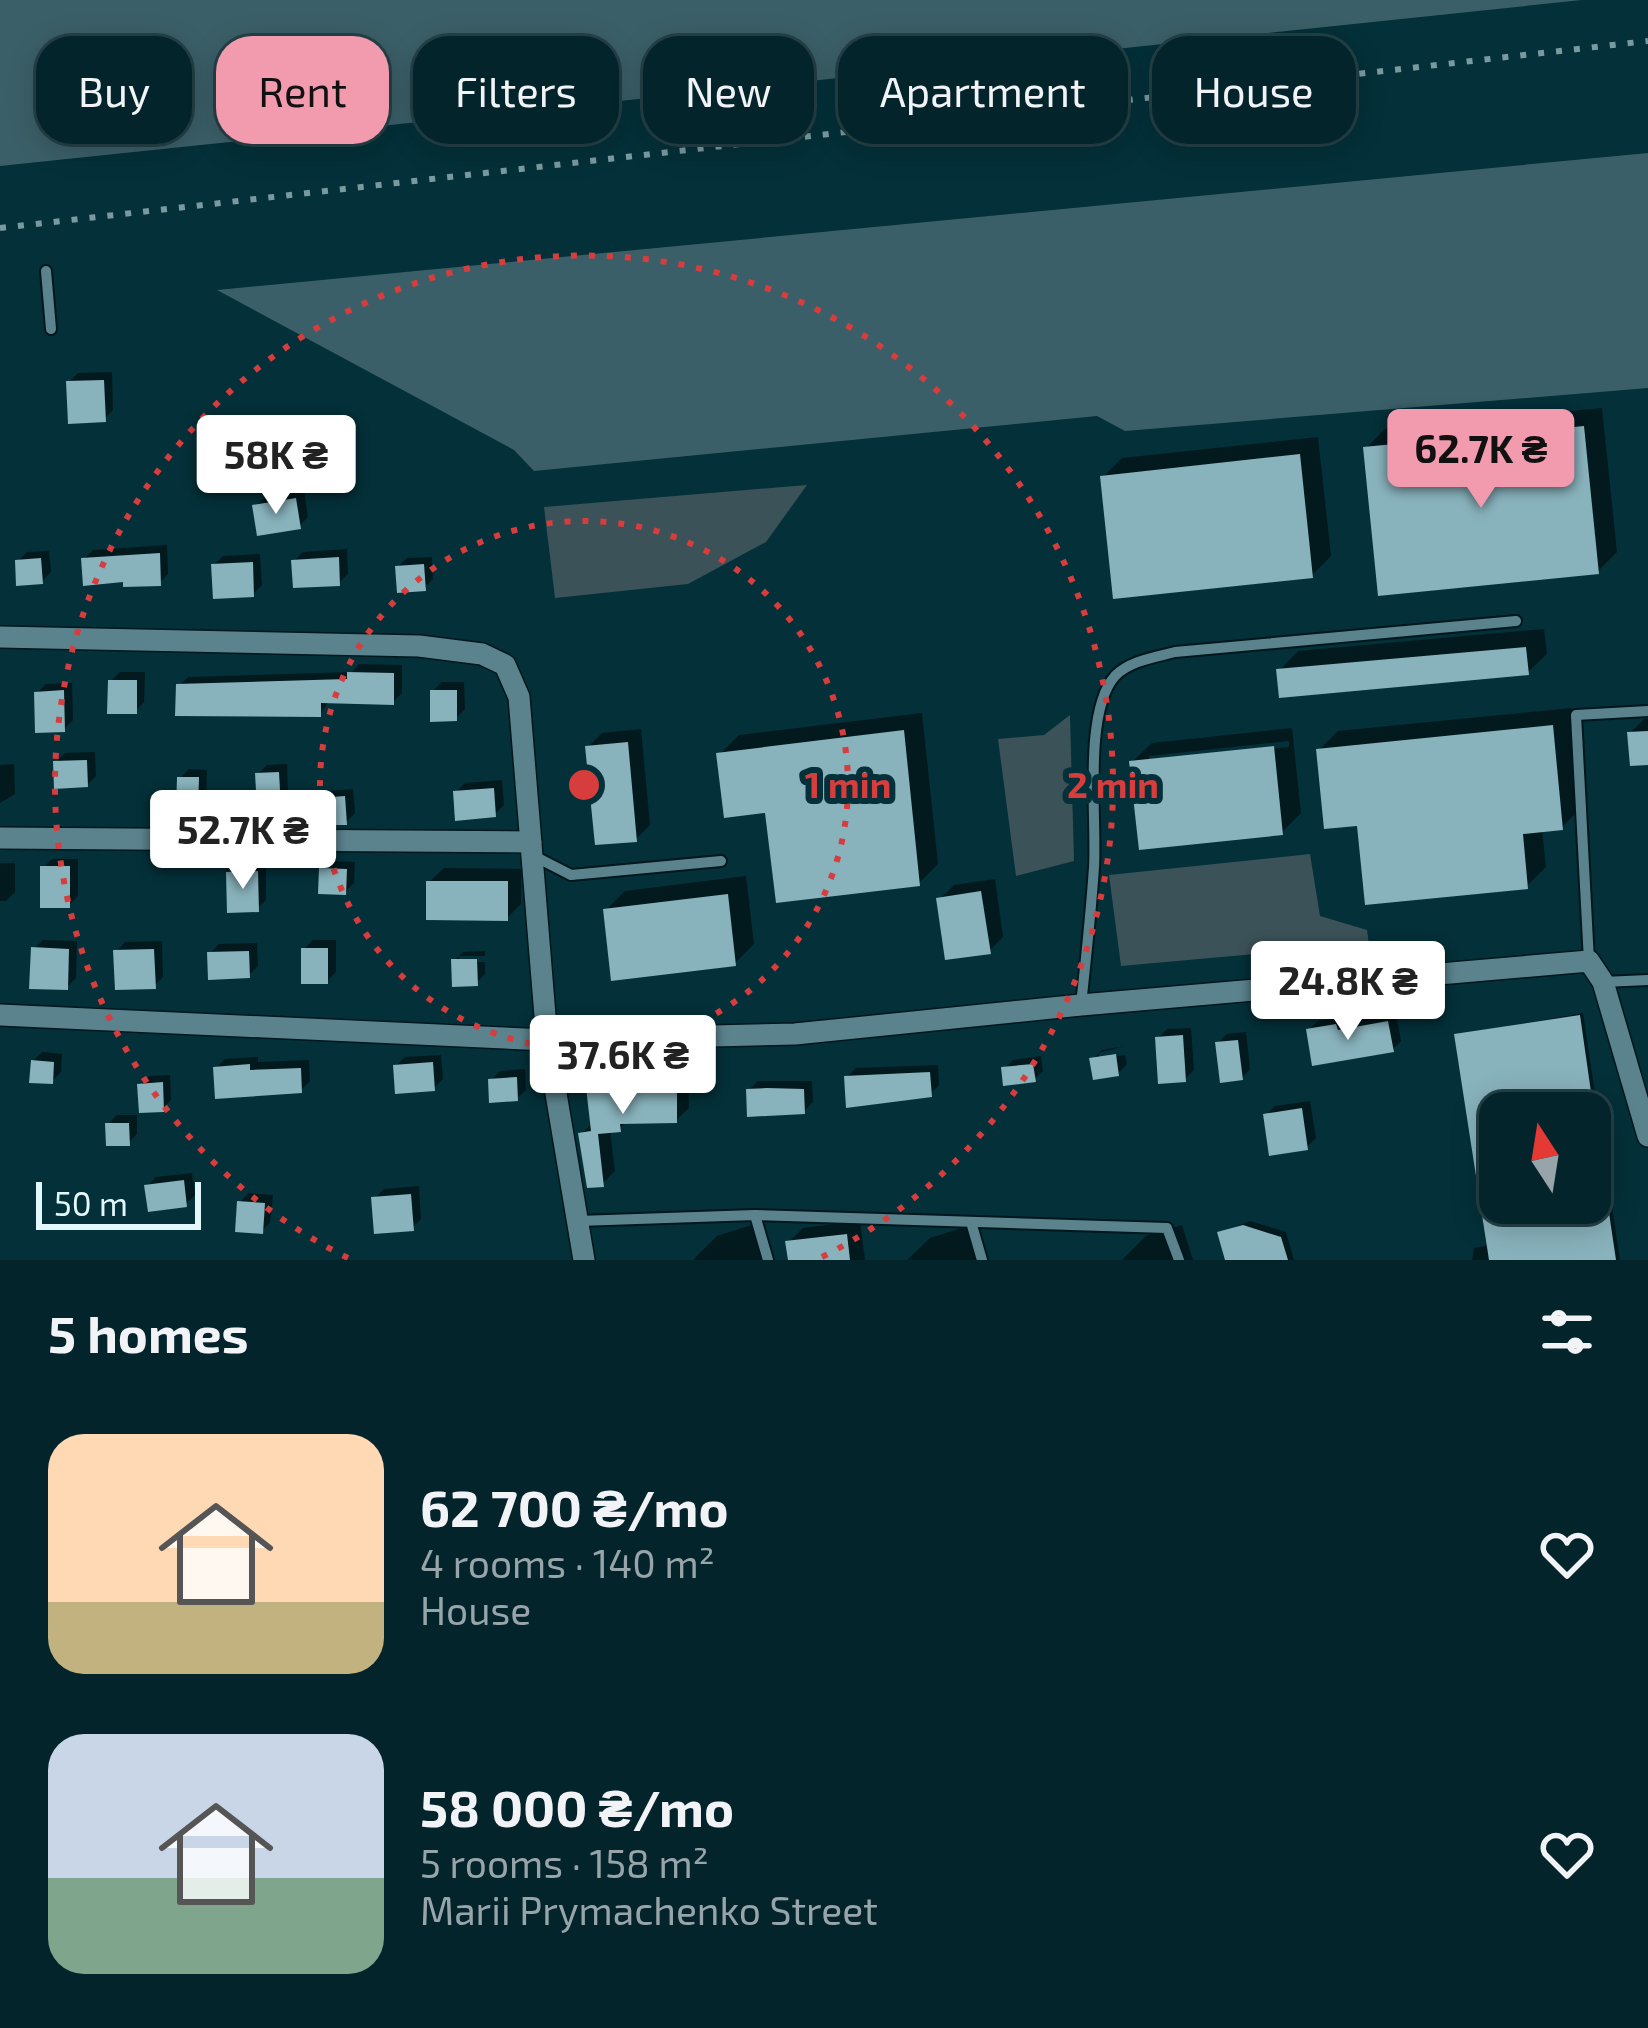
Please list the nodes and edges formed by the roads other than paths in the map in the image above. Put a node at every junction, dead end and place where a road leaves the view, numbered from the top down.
1 (46, 271) dead end
2 (51, 329) dead end
3 (1516, 621) dead end
4 (0, 637) edge
5 (1648, 711) edge
6 (0, 838) edge
7 (532, 848) junction
8 (721, 861) dead end
9 (1589, 962) junction
10 (1648, 980) edge
11 (1603, 982) junction
12 (1081, 1005) junction
13 (0, 1015) edge
14 (547, 1040) junction
15 (1648, 1136) edge
16 (755, 1215) junction
17 (578, 1221) junction
18 (971, 1222) junction
19 (584, 1260) edge
20 (768, 1260) edge
21 (982, 1260) edge
22 (1178, 1260) edge

1 - 2 lane
3 - 12 lane
4 - 7 street
5 - 9 lane
6 - 7 street
7 - 8 lane
7 - 14 street
9 - 11 street
9 - 12 street
10 - 11 lane
11 - 15 street
12 - 14 street
13 - 14 street
14 - 17 street
16 - 17 lane
16 - 18 lane
16 - 20 lane
17 - 19 street
18 - 21 lane
18 - 22 lane

